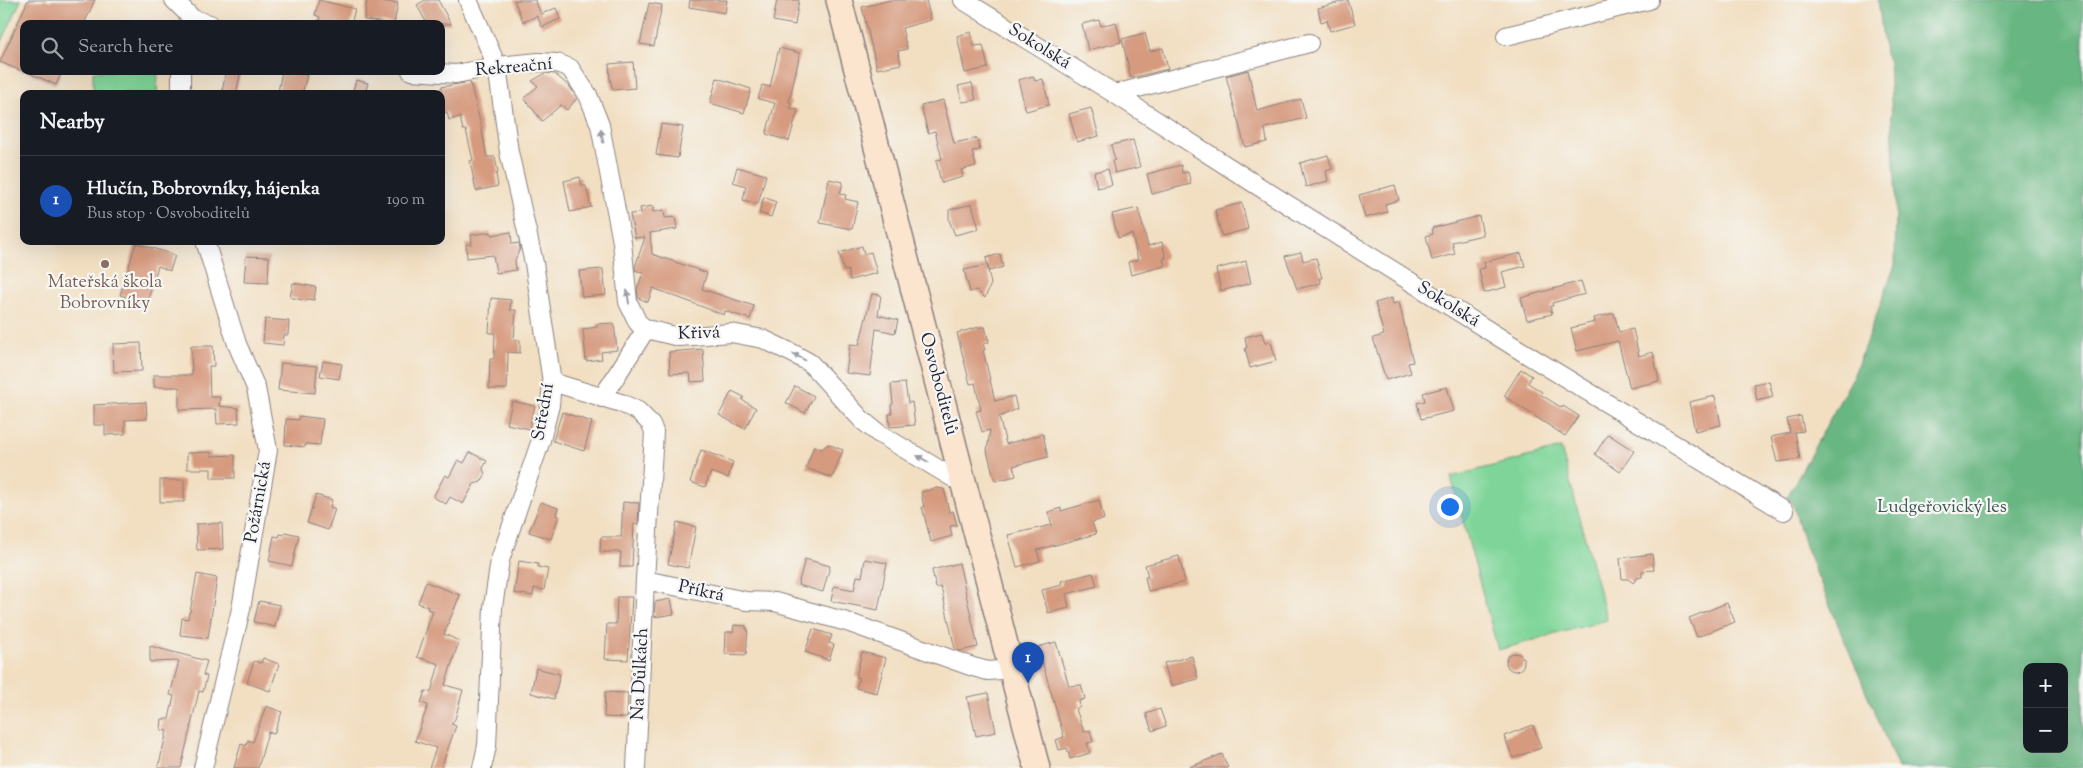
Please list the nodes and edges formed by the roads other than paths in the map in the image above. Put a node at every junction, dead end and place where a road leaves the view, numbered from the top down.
1 (468, 0) edge
2 (839, 0) edge
3 (963, 0) edge
4 (1649, 0) edge
5 (181, 8) edge
6 (197, 20) edge
7 (1506, 36) dead end
8 (1309, 43) dead end
9 (497, 66) junction
10 (445, 73) edge
11 (181, 75) edge
12 (181, 90) edge
13 (1115, 94) junction
14 (206, 245) edge
15 (646, 329) junction
16 (552, 382) junction
17 (602, 398) junction
18 (965, 485) junction
19 (1784, 511) dead end
20 (645, 580) junction
21 (1012, 669) junction
22 (203, 768) edge
23 (482, 768) edge
24 (636, 768) edge
25 (1037, 768) edge

1 - 9 street, Střední
2 - 18 street, Osvoboditelů
3 - 13 street, Sokolská
4 - 7 street
5 - 6 street
8 - 13 street
9 - 10 street, Rekreační
15 -> 9 street, Rekreační
9 - 16 street, Střední
11 - 12 street
13 - 19 street, Sokolská
14 - 22 street, Požárnická
15 - 17 street
18 -> 15 street, Křivá
16 - 17 street
16 - 23 street, Střední
17 - 20 street
18 - 21 street, Osvoboditelů
20 - 21 street, Příkrá
20 - 24 street, Na Důlkách
21 - 25 street, Osvoboditelů

